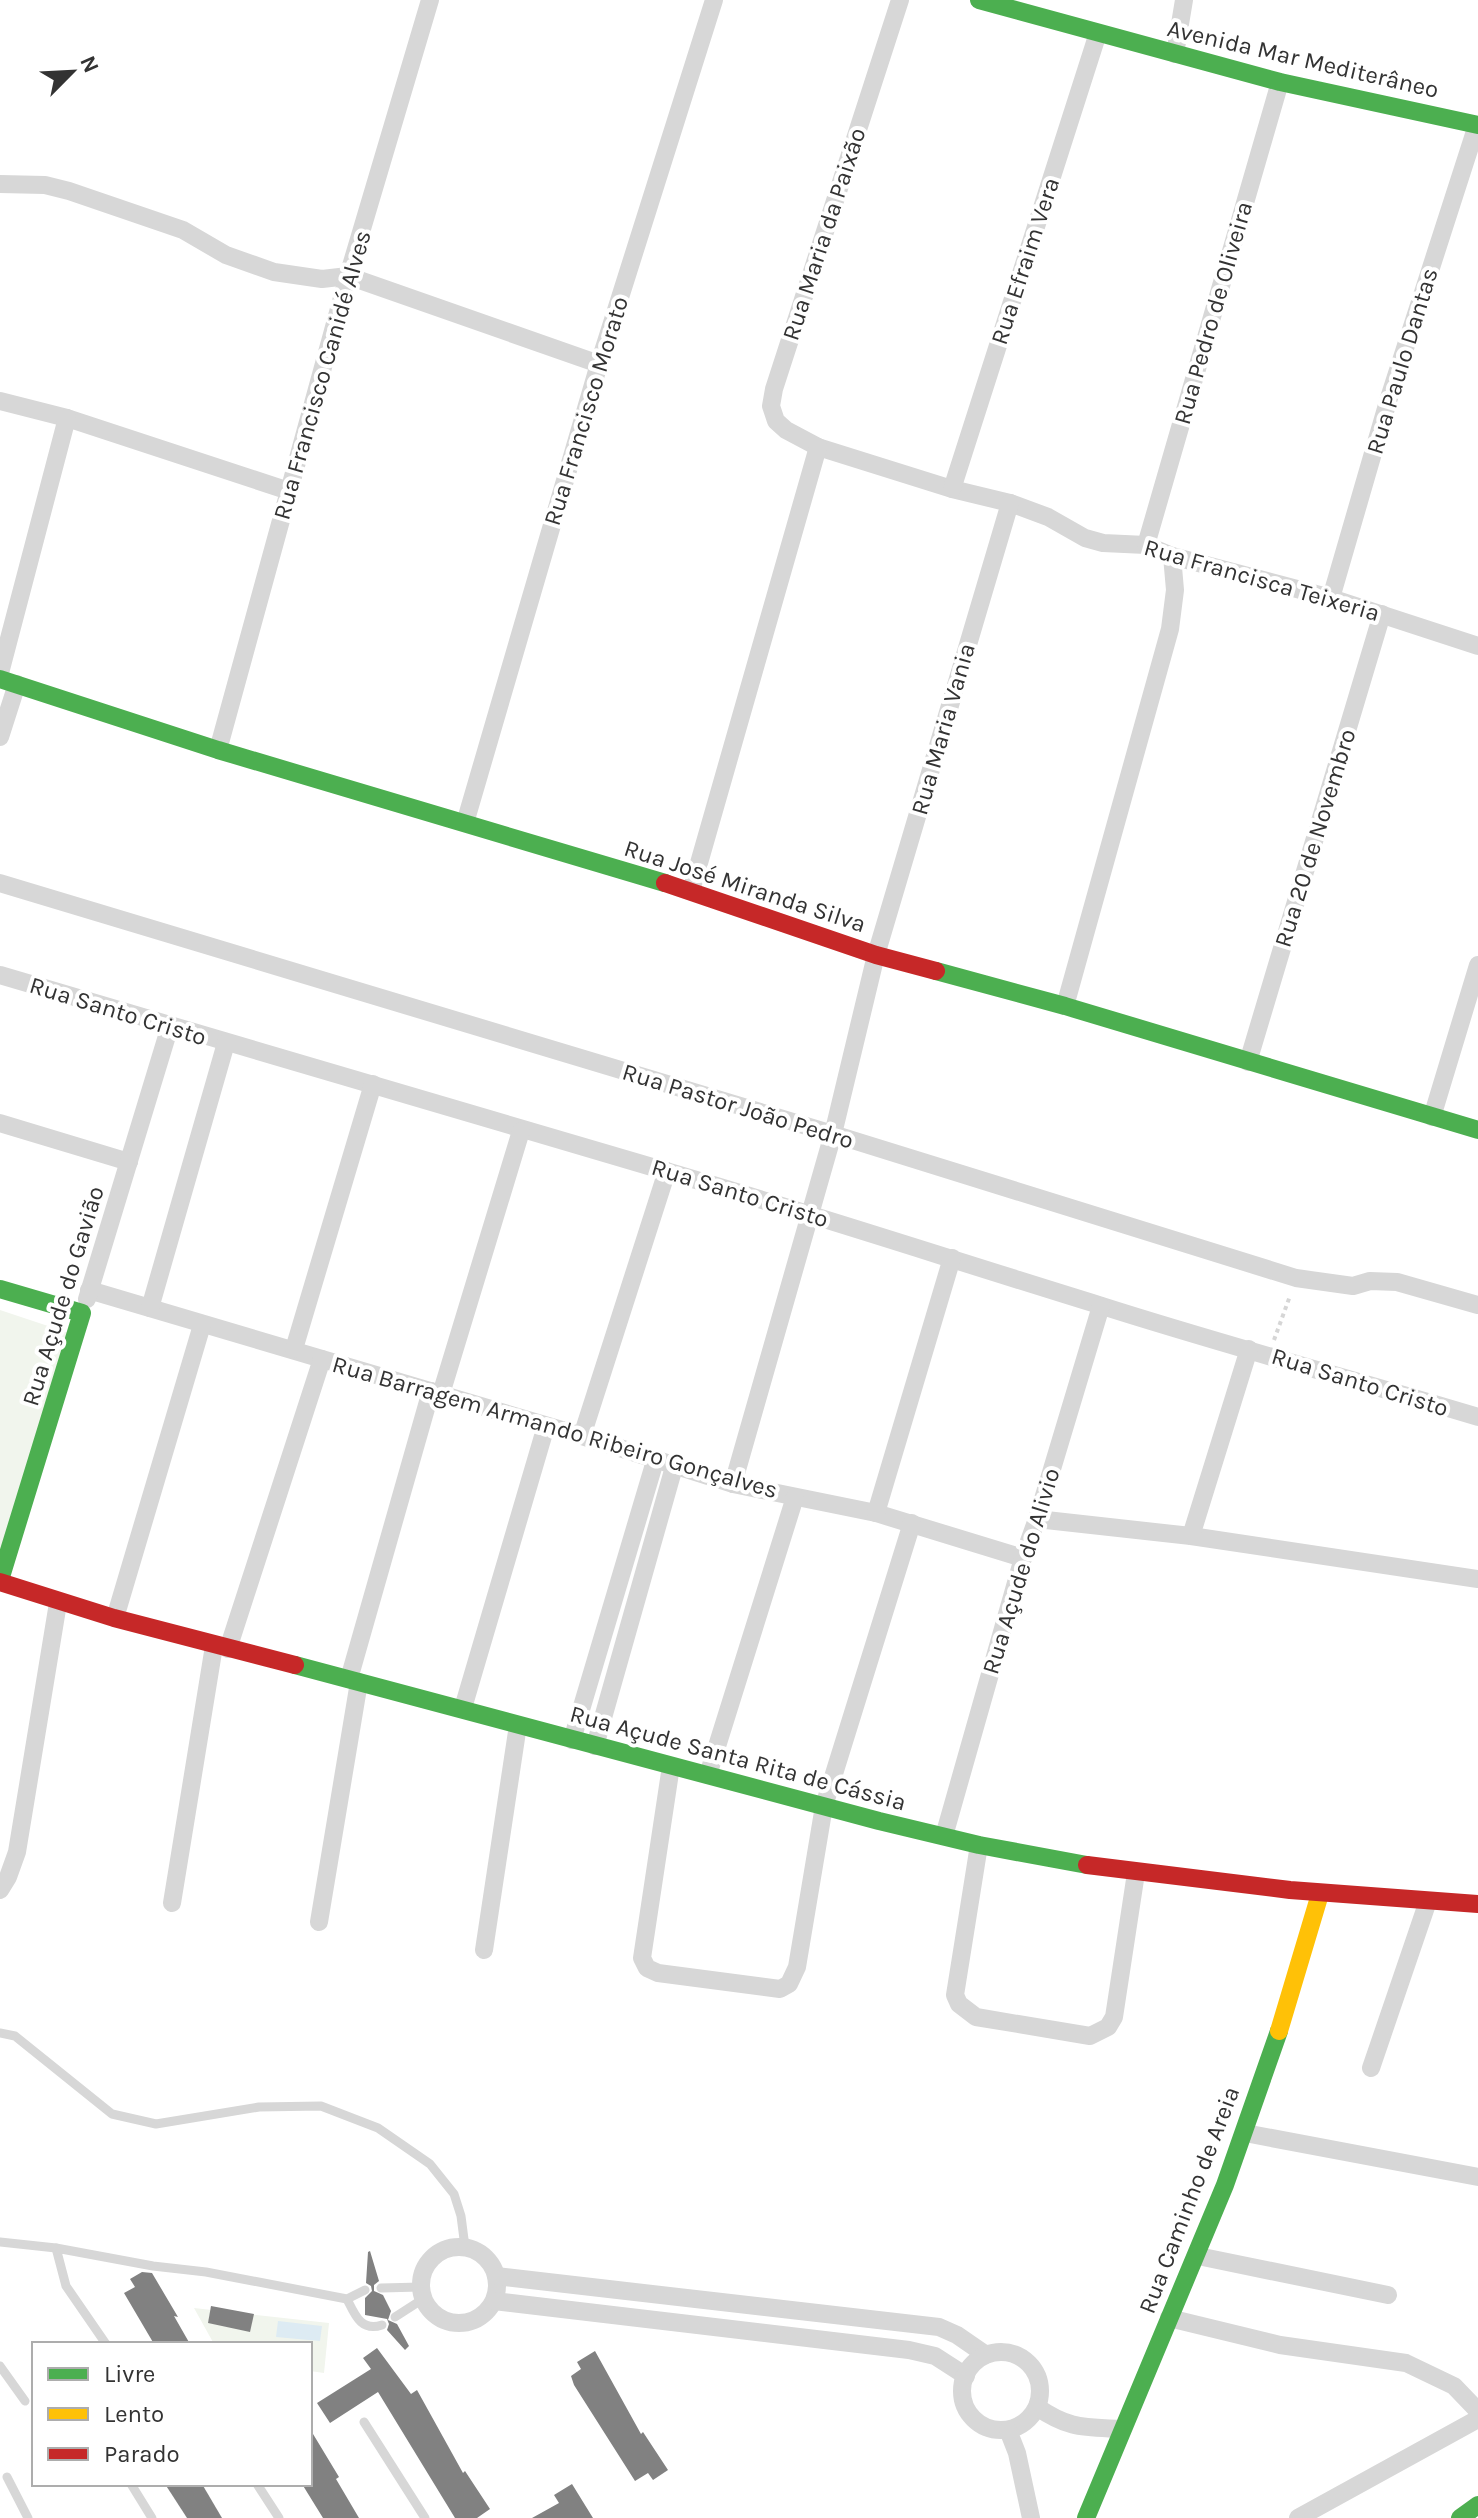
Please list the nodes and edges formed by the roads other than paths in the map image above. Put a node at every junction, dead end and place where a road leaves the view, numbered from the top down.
1 (430, 0) edge
2 (714, 0) edge
3 (900, 0) edge
4 (979, 0) edge
5 (1184, 0) edge
6 (1098, 33) junction
7 (1175, 54) junction
8 (1280, 82) junction
9 (1477, 125) edge
10 (0, 184) edge
11 (348, 276) junction
12 (599, 364) junction
13 (0, 401) edge
14 (67, 418) junction
15 (818, 447) junction
16 (952, 489) junction
17 (289, 491) junction
18 (1010, 503) junction
19 (1146, 545) junction
20 (1172, 556) junction
21 (1331, 598) junction
22 (1382, 614) junction
23 (1478, 646) edge
24 (6, 679) edge
25 (0, 737) edge
26 (218, 750) junction
27 (465, 823) junction
28 (0, 883) edge
29 (691, 891) junction
30 (876, 955) junction
31 (1478, 965) edge
32 (0, 975) edge
33 (1065, 1006) junction
34 (170, 1026) junction
35 (226, 1043) junction
36 (1248, 1062) junction
37 (373, 1084) junction
38 (1432, 1117) junction
39 (0, 1123) edge
40 (1478, 1130) edge
41 (521, 1131) junction
42 (833, 1134) junction
43 (129, 1162) junction
44 (667, 1171) junction
45 (809, 1214) junction
46 (952, 1258) junction
47 (0, 1289) edge
48 (89, 1290) junction
49 (1478, 1305) edge
50 (1101, 1306) junction
51 (150, 1308) junction
52 (82, 1313) junction
53 (202, 1325) junction
54 (294, 1349) junction
55 (1249, 1349) junction
56 (322, 1359) junction
57 (436, 1393) junction
58 (1478, 1417) edge
59 (546, 1426) junction
60 (582, 1436) junction
61 (655, 1461) junction
62 (674, 1467) junction
63 (733, 1484) junction
64 (795, 1497) junction
65 (876, 1513) junction
66 (1037, 1519) junction
67 (912, 1523) junction
68 (1191, 1536) junction
69 (1023, 1558) junction
70 (1478, 1579) edge
71 (0, 1581) edge
72 (58, 1603) junction
73 (115, 1618) junction
74 (221, 1647) junction
75 (354, 1681) junction
76 (463, 1708) junction
77 (518, 1725) junction
78 (572, 1740) junction
79 (595, 1746) junction
80 (671, 1766) junction
81 (708, 1775) junction
82 (824, 1806) junction
83 (944, 1836) junction
84 (979, 1845) junction
85 (1136, 1873) junction
86 (0, 1890) edge
87 (1320, 1894) junction
88 (1428, 1901) junction
89 (172, 1903) dead end
90 (1478, 1904) edge
91 (319, 1922) dead end
92 (484, 1950) dead end
93 (0, 2033) edge
94 (1371, 2068) dead end
95 (1245, 2133) junction
96 (1478, 2177) edge
97 (0, 2242) edge
98 (465, 2247) junction
99 (56, 2248) junction
100 (1198, 2256) junction
101 (496, 2276) junction
102 (381, 2288) dead end
103 (365, 2290) dead end
104 (422, 2293) junction
105 (1388, 2295) dead end
106 (347, 2299) junction
107 (494, 2301) junction
108 (395, 2317) dead end
109 (1169, 2318) junction
110 (382, 2325) dead end
111 (105, 2342) edge
112 (986, 2355) junction
113 (0, 2366) edge
114 (966, 2376) junction
115 (25, 2401) dead end
116 (1037, 2407) junction
117 (1478, 2411) edge
118 (1478, 2419) edge
119 (364, 2422) dead end
120 (1121, 2429) junction
121 (1008, 2430) junction
122 (7, 2477) dead end
123 (132, 2486) edge
124 (258, 2486) edge
125 (1478, 2505) edge
126 (28, 2518) edge
127 (152, 2518) edge
128 (279, 2518) edge
129 (425, 2518) edge
130 (1031, 2518) edge
131 (1086, 2518) edge
132 (1298, 2518) edge
133 (1460, 2518) edge

1 - 11 street, Rua Francisco Canidé Alves
2 - 12 street, Rua Francisco Morato
3 - 15 street, Rua Maria da Paixão
4 - 6 street, Avenida Mar Mediterâneo
5 - 7 street
6 - 7 street, Avenida Mar Mediterâneo
6 - 16 street, Rua Efraim Vera
7 - 8 street, Avenida Mar Mediterâneo
8 - 9 street, Avenida Mar Mediterâneo
8 - 19 street, Rua Pedro de Oliveira
9 - 21 street, Rua Paulo Dantas
10 - 11 street
11 - 12 street
11 - 17 street, Rua Francisco Canidé Alves
12 - 27 street, Rua Francisco Morato
13 - 14 street
14 - 17 street
14 - 24 street
15 - 16 street, Rua Francisca Teixeria
15 - 29 street
16 - 18 street, Rua Francisca Teixeria
17 - 26 street, Rua Francisco Canidé Alves
18 - 19 street, Rua Francisca Teixeria
18 - 30 street, Rua Maria Vania
19 - 20 street, Rua Francisca Teixeria
20 - 21 street, Rua Francisca Teixeria
20 - 33 street
21 - 22 street, Rua Francisca Teixeria
22 - 23 street, Rua Francisca Teixeria
22 - 36 street, Rua 20 de Novembro
24 - 25 street
24 - 26 street, Rua José Miranda Silva
26 - 27 street, Rua José Miranda Silva
27 - 29 street, Rua José Miranda Silva
28 - 42 street, Rua Pastor João Pedro
29 - 30 street, Rua José Miranda Silva
30 - 33 street, Rua José Miranda Silva
30 - 42 street, Rua Maria Vania
31 - 38 street
32 - 34 street, Rua Santo Cristo
33 - 36 street, Rua José Miranda Silva
34 - 35 street, Rua Santo Cristo
34 - 43 street, Rua Açude do Gavião
35 - 37 street, Rua Santo Cristo
35 - 51 street
36 - 38 street, Rua José Miranda Silva
37 - 41 street, Rua Santo Cristo
37 - 54 street
38 - 40 street, Rua José Miranda Silva
39 - 43 street
41 - 44 street, Rua Santo Cristo
41 - 57 street
42 - 45 street, Rua Maria Vania
42 - 49 street, Rua Pastor João Pedro
43 - 48 street, Rua Açude do Gavião
44 - 45 street, Rua Santo Cristo
44 - 60 street
45 - 46 street, Rua Santo Cristo
45 - 63 street, Rua Maria Vania
46 - 50 street, Rua Santo Cristo
46 - 65 street
47 - 52 street
48 - 51 street, Rua Barragem Armando Ribeiro Gonçalves
48 - 52 street, Rua Açude do Gavião
50 - 55 street, Rua Santo Cristo
50 - 66 street, Rua Açude do Alivio
51 - 53 street, Rua Barragem Armando Ribeiro Gonçalves
52 - 71 street, Rua Açude do Gavião
53 - 54 street, Rua Barragem Armando Ribeiro Gonçalves
53 - 73 street
54 - 56 street, Rua Barragem Armando Ribeiro Gonçalves
55 - 58 street, Rua Santo Cristo
55 - 68 street
56 - 57 street, Rua Barragem Armando Ribeiro Gonçalves
56 - 74 street
57 - 59 street, Rua Barragem Armando Ribeiro Gonçalves
57 - 75 street
59 - 60 street, Rua Barragem Armando Ribeiro Gonçalves
59 - 76 street
60 - 61 street, Rua Barragem Armando Ribeiro Gonçalves
61 - 62 street, Rua Barragem Armando Ribeiro Gonçalves
61 - 78 street
62 - 63 street, Rua Barragem Armando Ribeiro Gonçalves
62 - 79 street
63 - 64 street, Rua Barragem Armando Ribeiro Gonçalves
64 - 65 street, Rua Barragem Armando Ribeiro Gonçalves
64 - 81 street
65 - 67 street, Rua Barragem Armando Ribeiro Gonçalves
66 - 68 street
66 - 69 street, Rua Açude do Alivio
67 - 69 street, Rua Barragem Armando Ribeiro Gonçalves
67 - 82 street
68 - 70 street
69 - 83 street, Rua Açude do Alivio
71 - 72 street, Rua Açude Santa Rita de Cássia
72 - 73 street, Rua Açude Santa Rita de Cássia
72 - 86 street
73 - 74 street, Rua Açude Santa Rita de Cássia
74 - 75 street, Rua Açude Santa Rita de Cássia
74 - 89 street
75 - 76 street, Rua Açude Santa Rita de Cássia
75 - 91 street
76 - 77 street, Rua Açude Santa Rita de Cássia
77 - 78 street, Rua Açude Santa Rita de Cássia
77 - 92 street
78 - 79 street, Rua Açude Santa Rita de Cássia
79 - 80 street, Rua Açude Santa Rita de Cássia
80 - 81 street, Rua Açude Santa Rita de Cássia
80 - 82 street
81 - 82 street, Rua Açude Santa Rita de Cássia
82 - 83 street, Rua Açude Santa Rita de Cássia
83 - 84 street, Rua Açude Santa Rita de Cássia
84 - 85 street, Rua Açude Santa Rita de Cássia
84 - 85 street
85 - 87 street, Rua Açude Santa Rita de Cássia
87 - 88 street, Rua Açude Santa Rita de Cássia
87 - 95 street, Rua Caminho de Areia
88 - 90 street, Rua Açude Santa Rita de Cássia
88 - 94 street
93 - 98 lane
95 - 96 street
95 - 100 street, Rua Caminho de Areia
97 - 99 lane
98 - 101 street
98 - 104 street
99 - 106 lane
99 - 111 lane
100 - 105 street
100 - 109 street, Rua Caminho de Areia
101 - 107 street
101 - 112 street
102 - 104 lane
103 - 106 lane
104 - 107 street
104 - 108 lane
106 - 110 lane
107 - 114 street
109 - 117 street
109 - 120 street, Rua Caminho de Areia
112 - 114 street
112 - 116 street
113 - 115 lane
114 - 121 street
116 - 120 street
116 - 121 street
118 - 132 street
119 - 129 lane
120 - 131 street, Rua Caminho de Areia
121 - 130 street
122 - 126 lane
123 - 127 lane
124 - 128 lane
125 - 133 street

